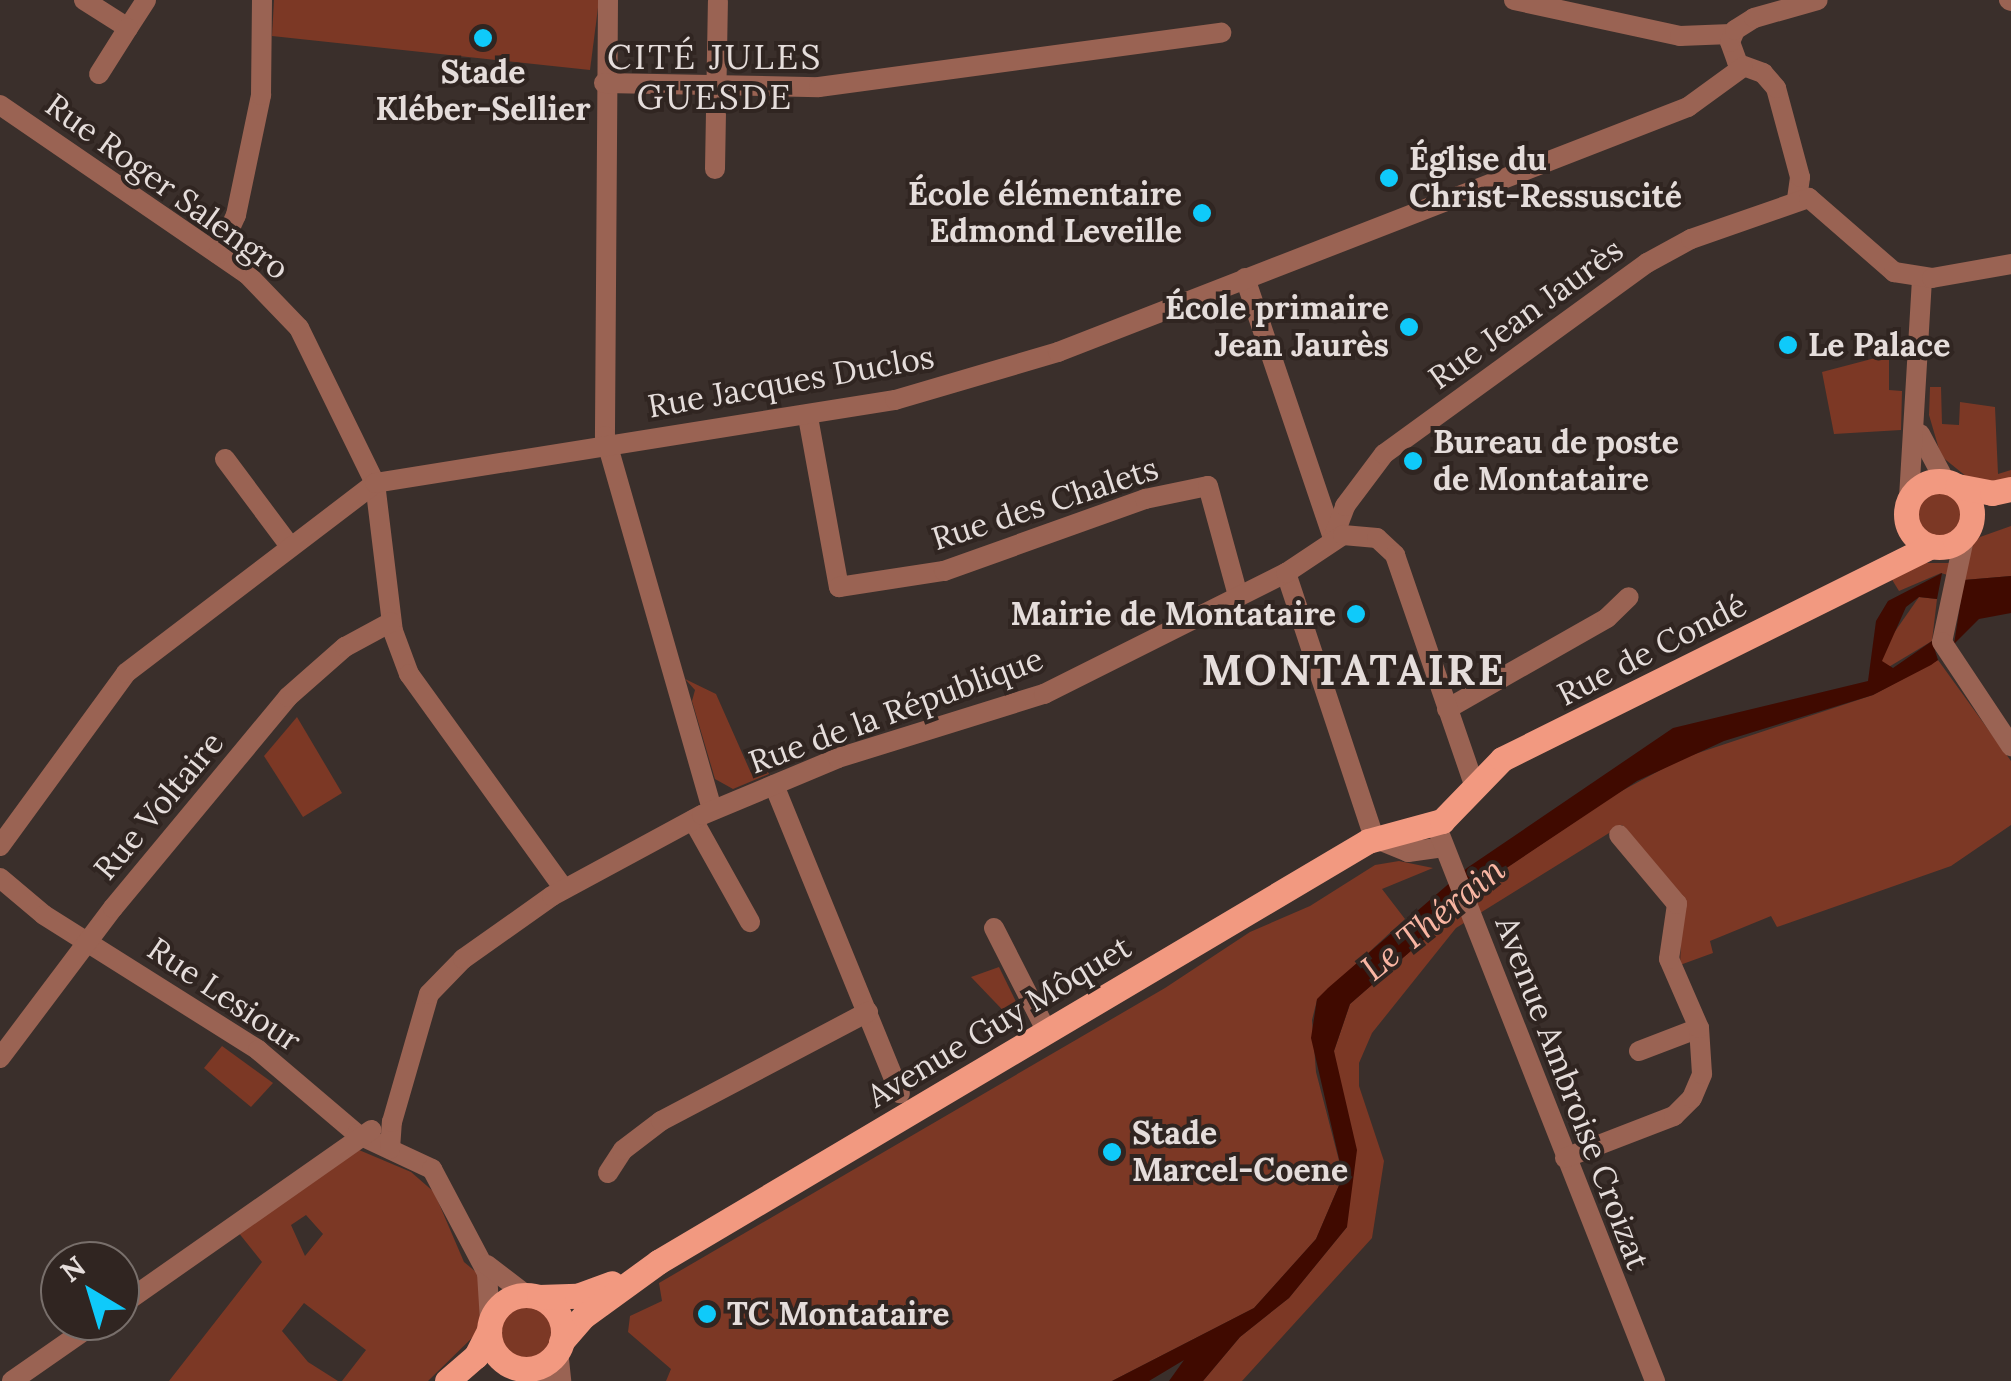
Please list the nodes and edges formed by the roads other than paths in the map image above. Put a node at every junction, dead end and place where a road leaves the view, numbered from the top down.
1 (84, 0) edge
2 (146, 0) edge
3 (608, 0) edge
4 (1514, 0) edge
5 (1818, 0) edge
6 (718, 2) edge
7 (257, 3) edge
8 (128, 28) junction
9 (1221, 33) dead end
10 (1731, 34) junction
11 (1743, 67) junction
12 (99, 74) dead end
13 (604, 83) junction
14 (716, 86) junction
15 (0, 105) edge
16 (715, 169) dead end
17 (1798, 199) junction
18 (218, 254) junction
19 (2011, 264) edge
20 (1245, 278) junction
21 (1922, 279) junction
22 (808, 417) junction
23 (1917, 423) junction
24 (606, 445) junction
25 (225, 458) dead end
26 (375, 483) junction
27 (1951, 484) junction
28 (2011, 489) edge
29 (1910, 498) junction
30 (2011, 502) edge
31 (1908, 527) junction
32 (1966, 532) junction
33 (1333, 538) junction
34 (289, 545) junction
35 (1935, 546) junction
36 (1286, 573) junction
37 (1952, 575) junction
38 (1864, 580) junction
39 (1238, 596) junction
40 (1629, 597) dead end
41 (392, 622) junction
42 (1447, 709) junction
43 (2011, 746) edge
44 (774, 785) junction
45 (1475, 787) junction
46 (703, 815) junction
47 (1440, 836) junction
48 (1619, 836) dead end
49 (1374, 838) junction
50 (0, 846) edge
51 (0, 878) edge
52 (564, 889) junction
53 (0, 891) edge
54 (44, 914) junction
55 (750, 922) dead end
56 (994, 928) dead end
57 (90, 944) junction
58 (868, 1012) junction
59 (1699, 1028) junction
60 (1047, 1032) junction
61 (1640, 1051) dead end
62 (0, 1058) edge
63 (900, 1093) dead end
64 (398, 1098) junction
65 (362, 1136) junction
66 (390, 1150) junction
67 (1565, 1158) junction
68 (608, 1173) dead end
69 (480, 1255) junction
70 (658, 1262) junction
71 (140, 1292) edge
72 (532, 1296) junction
73 (489, 1326) junction
74 (69, 1341) edge
75 (560, 1346) junction
76 (527, 1372) edge
77 (12, 1381) edge
78 (447, 1381) edge
79 (466, 1381) edge
80 (561, 1381) edge
81 (1655, 1381) edge

1 - 8 street
2 - 8 street
3 - 13 street
4 - 10 street
5 - 10 street
6 - 14 street
7 - 18 street
8 - 12 street
9 - 14 street
10 - 11 street
11 - 17 street
11 - 20 street, Rue Jacques Duclos
13 - 14 street
13 - 24 street
14 - 16 street
15 - 18 street, Rue Roger Salengro
17 - 21 street
17 - 33 street, Rue Jean Jaurès
18 - 26 street, Rue Roger Salengro
19 - 21 street
20 - 22 street, Rue Jacques Duclos
20 - 33 street
21 - 23 street
22 - 24 street, Rue Jacques Duclos
22 - 39 street, Rue des Chalets
23 - 27 street
23 - 29 street
24 - 26 street, Rue Jacques Duclos
24 - 46 street
25 - 34 street
26 - 34 street
26 - 41 street, Rue Roger Salengro
27 - 28 main road
27 - 29 main road
27 - 32 main road
29 - 31 main road
30 - 32 main road
31 - 35 main road
31 - 38 main road, Rue de Condé
32 - 35 main road
32 - 37 street
33 - 36 street, Rue de la République
33 - 42 street
34 - 50 street
35 - 37 street
35 - 38 main road, Rue de Condé
36 - 39 street, Rue de la République
36 - 49 street
37 - 43 street
38 - 45 main road, Rue de Condé
39 - 44 street, Rue de la République
40 - 42 street
41 - 52 street, Rue Roger Salengro
41 - 57 street, Rue Voltaire
42 - 45 street
44 - 46 street, Rue de la République
44 - 58 street
45 - 47 main road, Rue de Condé
46 - 52 street, Rue de la République
46 - 55 street
47 - 49 main road
47 - 67 street, Avenue Ambroise Croizat
48 - 59 street
49 - 60 main road, Avenue Guy Môquet
51 - 54 street, Rue Lesiour
52 - 64 street, Rue de la République
53 - 54 street, Rue Lesiour
54 - 57 street, Rue Lesiour
56 - 60 street
57 - 62 street, Rue Voltaire
57 - 65 street, Rue Lesiour
58 - 63 street
58 - 68 street
59 - 61 street
59 - 67 street
60 - 70 main road, Avenue Guy Môquet
64 - 65 street, Rue de la République
64 - 66 street, Rue de la République
65 - 66 street, Rue Lesiour
65 - 71 street, Rue de la République
66 - 69 street, Rue Lesiour
67 - 81 street, Avenue Ambroise Croizat
69 - 72 street
69 - 73 street
70 - 72 main road, Avenue Guy Môquet
70 - 75 main road, Avenue Guy Môquet
72 - 73 main road
72 - 75 main road
73 - 76 main road
73 - 78 main road
74 - 77 street
75 - 76 main road
75 - 80 street
76 - 79 main road

